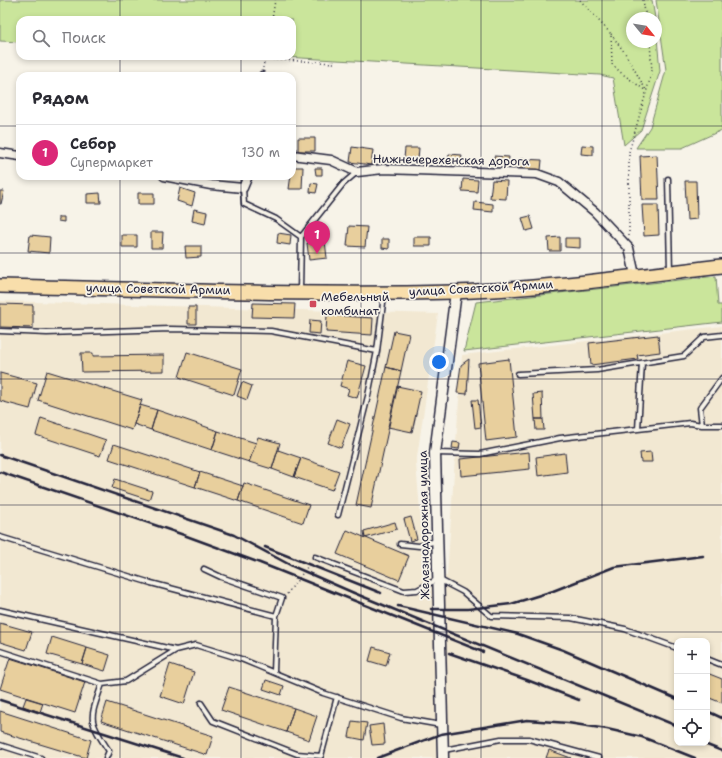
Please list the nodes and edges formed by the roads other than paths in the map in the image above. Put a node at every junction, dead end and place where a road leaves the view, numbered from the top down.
1 (0, 153) edge
2 (16, 155) edge
3 (296, 156) edge
4 (357, 172) junction
5 (668, 179) dead end
6 (185, 180) edge
7 (246, 180) edge
8 (243, 188) junction
9 (302, 236) junction
10 (722, 266) edge
11 (670, 272) junction
12 (635, 276) junction
13 (0, 286) edge
14 (300, 292) junction
15 (456, 292) junction
16 (384, 293) junction
17 (0, 331) edge
18 (722, 335) edge
19 (377, 351) junction
20 (642, 363) junction
21 (518, 374) dead end
22 (722, 378) edge
23 (702, 425) junction
24 (722, 425) edge
25 (638, 429) junction
26 (435, 453) junction
27 (338, 515) dead end
28 (0, 537) edge
29 (437, 541) junction
30 (400, 544) dead end
31 (315, 557) road end
32 (204, 569) dead end
33 (438, 579) junction
34 (0, 610) edge
35 (276, 616) junction
36 (674, 647) edge
37 (176, 650) junction
38 (0, 651) edge
39 (710, 660) edge
40 (722, 665) edge
41 (274, 672) junction
42 (102, 684) junction
43 (337, 697) junction
44 (201, 703) dead end
45 (441, 725) junction
46 (0, 745) edge
47 (442, 754) edge
48 (41, 758) edge
49 (106, 758) edge
50 (599, 758) edge

1 - 2 street
3 - 4 street, Нижнечерехенская дорога
4 - 9 lane
4 - 12 street, Нижнечерехенская дорога
5 - 11 lane
6 - 8 street
7 - 8 street
8 - 9 lane
9 - 14 lane
10 - 11 main road, улица Советской Армии
11 - 12 main road, улица Советской Армии
12 - 15 main road, улица Советской Армии
13 - 14 main road, улица Советской Армии
14 - 16 main road, улица Советской Армии
15 - 16 main road, улица Советской Армии
15 - 26 street, Железнодорожная улица
16 - 19 lane
17 - 19 lane
18 - 20 lane
19 - 27 lane
20 - 21 lane
20 - 25 lane
22 - 23 lane
23 - 24 lane
23 - 25 lane
25 - 26 lane
26 - 29 street, Железнодорожная улица
28 - 35 lane
29 - 30 lane
29 - 33 street, Железнодорожная улица
31 - 33 lane
32 - 35 lane
33 - 36 lane
33 - 45 street, Железнодорожная улица
34 - 37 lane
35 - 41 lane
37 - 41 lane
37 - 42 lane
38 - 42 lane
39 - 40 lane
41 - 43 lane
42 - 49 lane
43 - 44 lane
43 - 45 lane
45 - 47 street, Железнодорожная улица
46 - 48 lane
47 - 50 lane

